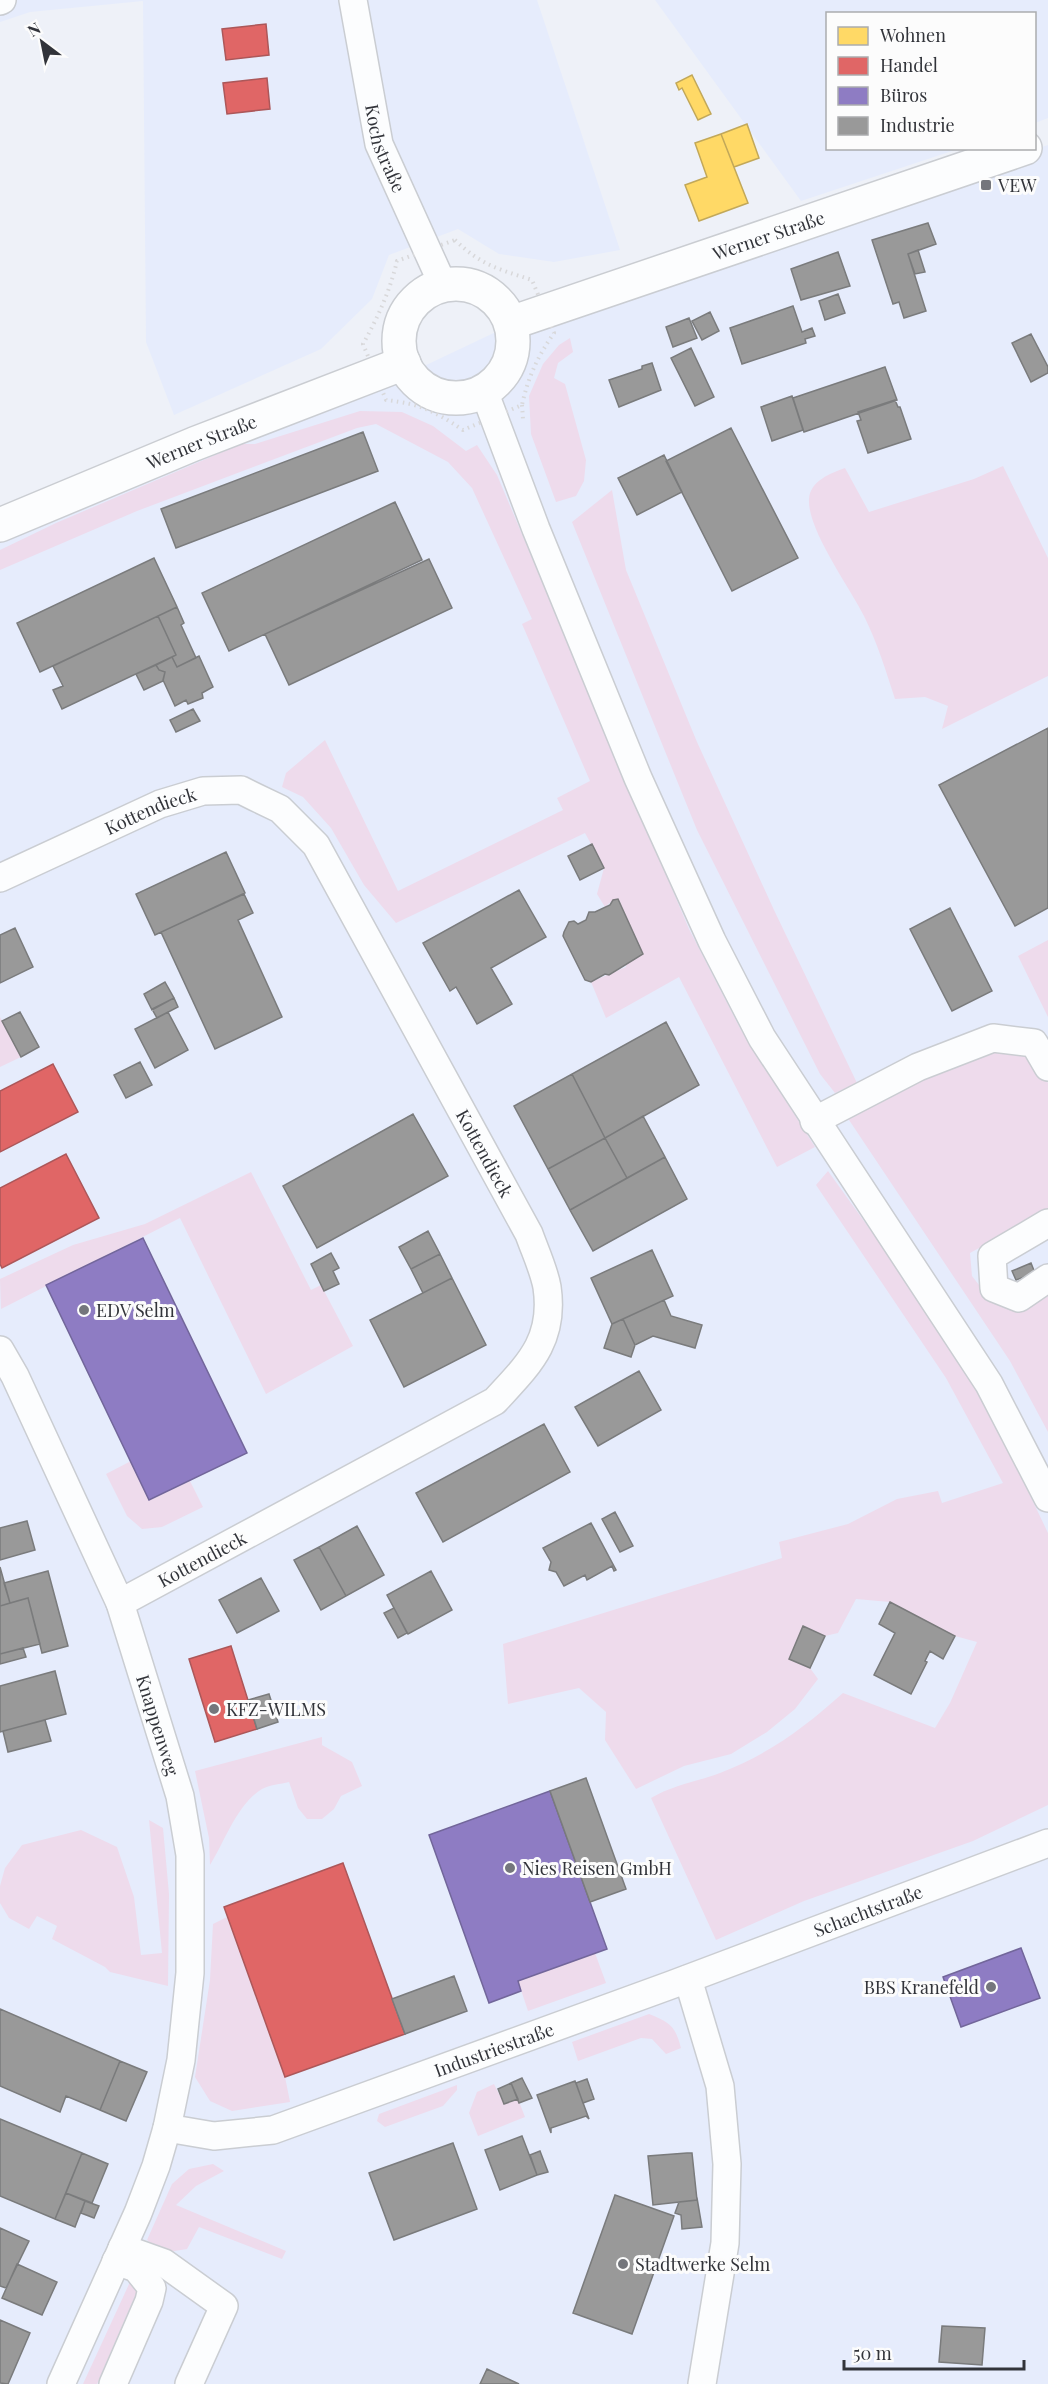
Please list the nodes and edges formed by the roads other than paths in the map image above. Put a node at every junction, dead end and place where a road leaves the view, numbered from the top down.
1 (353, 0) edge
2 (1019, 150) edge
3 (443, 285) junction
4 (511, 323) junction
5 (390, 368) junction
6 (489, 404) junction
7 (0, 525) edge
8 (0, 878) edge
9 (1048, 1067) edge
10 (814, 1121) junction
11 (1048, 1223) edge
12 (1048, 1278) edge
13 (0, 1350) edge
14 (1048, 1498) edge
15 (120, 1603) junction
16 (1048, 1843) edge
17 (688, 1979) junction
18 (167, 2128) junction
19 (119, 2254) junction
20 (61, 2384) edge
21 (113, 2384) edge
22 (189, 2384) edge
23 (702, 2384) edge

1 - 3 street, Kochstraße
2 - 4 main road, Werner Straße
3 - 4 main road
3 - 5 main road
4 - 6 main road
5 - 6 main road
5 - 7 main road, Werner Straße
6 - 10 street
8 - 15 street, Kottendieck
9 - 10 street
10 - 14 street
11 - 12 street
13 - 15 street, Knappenweg
15 - 18 street, Knappenweg
16 - 17 street, Schachtstraße
17 - 18 street, Industriestraße
17 - 23 street
18 - 19 street
19 - 20 street
19 - 21 street
19 - 22 street

